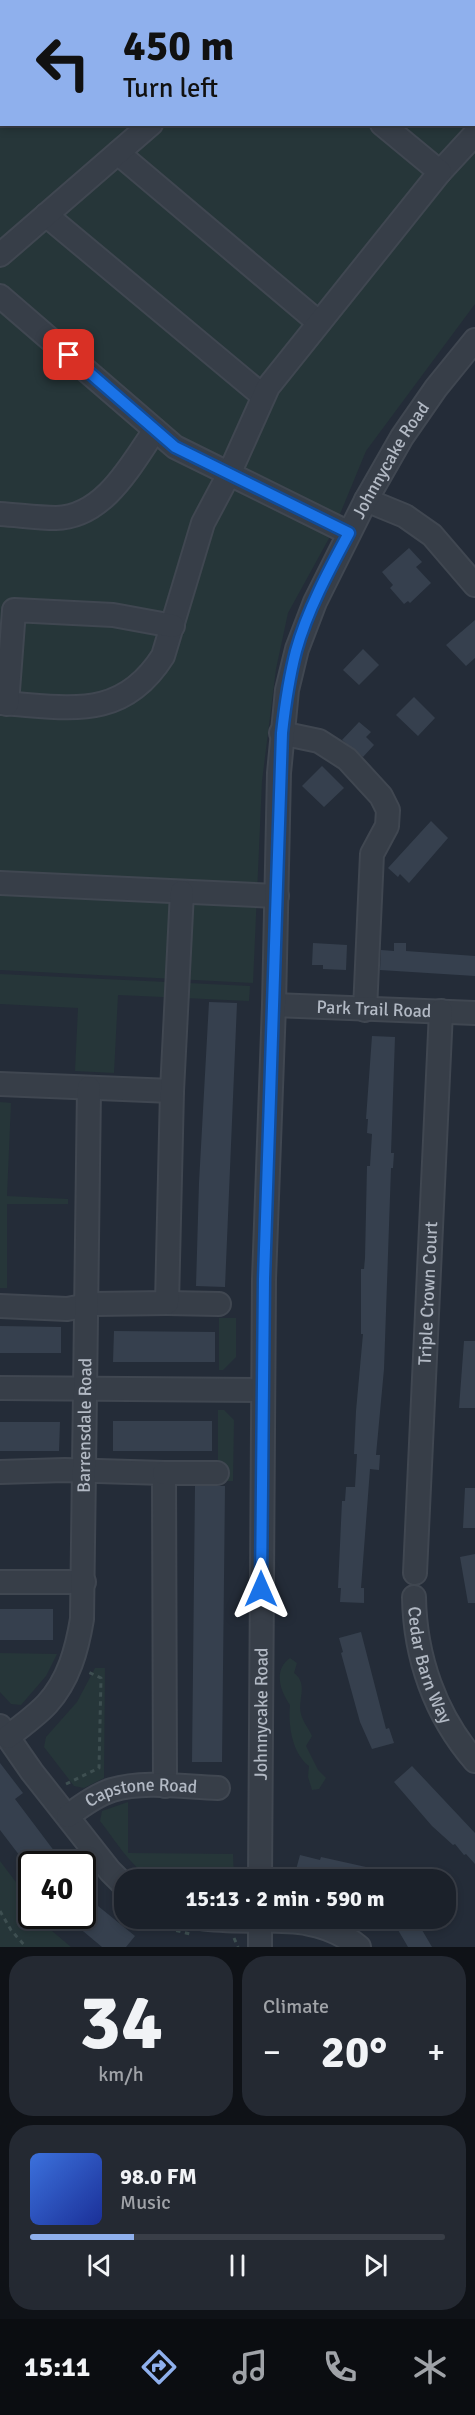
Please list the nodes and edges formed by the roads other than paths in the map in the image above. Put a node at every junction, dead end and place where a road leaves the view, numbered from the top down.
1 (149, 126) edge
2 (384, 126) edge
3 (475, 134) edge
4 (118, 153) junction
5 (440, 172) junction
6 (46, 215) junction
7 (0, 255) edge
8 (0, 296) edge
9 (318, 322) junction
10 (475, 340) edge
11 (263, 396) junction
12 (155, 430) junction
13 (229, 474) junction
14 (366, 500) junction
15 (0, 514) edge
16 (349, 533) junction
17 (475, 585) edge
18 (173, 626) junction
19 (4, 703) edge
20 (282, 733) junction
21 (0, 883) edge
22 (182, 892) junction
23 (277, 897) junction
24 (274, 1005) junction
25 (365, 1010) junction
26 (441, 1011) junction
27 (475, 1013) edge
28 (0, 1084) edge
29 (89, 1088) junction
30 (172, 1091) junction
31 (166, 1303) junction
32 (219, 1304) dead end
33 (0, 1306) edge
34 (85, 1306) junction
35 (0, 1388) edge
36 (84, 1388) junction
37 (263, 1390) junction
38 (84, 1471) junction
39 (0, 1472) edge
40 (164, 1473) junction
41 (217, 1473) dead end
42 (415, 1574) dead end
43 (0, 1582) edge
44 (84, 1582) junction
45 (414, 1597) dead end
46 (4, 1731) edge
47 (475, 1761) edge
48 (165, 1786) junction
49 (218, 1788) dead end
50 (68, 1816) junction
51 (260, 1869) edge
52 (114, 1875) edge
53 (260, 1929) edge
54 (330, 1929) edge
55 (260, 1947) edge
56 (359, 1947) edge

1 - 4 street
2 - 5 street
3 - 5 street
4 - 6 street
4 - 9 street
5 - 9 street
6 - 7 street
6 - 11 street
8 - 12 street
9 - 11 street
10 - 14 street, Johnnycake Road
11 - 13 street
12 - 13 street
12 - 15 street
13 - 16 street
13 - 18 street
14 - 16 street, Johnnycake Road
14 - 17 street
16 - 20 street, Johnnycake Road
18 - 19 street
18 - 19 street
20 - 23 street, Johnnycake Road
20 - 25 street
21 - 22 street
22 - 23 street
22 - 30 street
23 - 24 street, Johnnycake Road
24 - 25 street, Park Trail Road
24 - 37 street, Johnnycake Road
25 - 26 street, Park Trail Road
26 - 27 street, Park Trail Road
26 - 42 street, Triple Crown Court
28 - 29 street
29 - 30 street
29 - 34 street, Barrensdale Road
30 - 31 street
31 - 32 street
31 - 34 street
33 - 34 street
34 - 36 street, Barrensdale Road
35 - 36 street
36 - 37 street
36 - 38 street, Barrensdale Road
37 - 51 street, Johnnycake Road
38 - 39 street
38 - 40 street
38 - 44 street, Barrensdale Road
40 - 41 street
40 - 48 street
43 - 44 street
44 - 46 street, Barrensdale Road
45 - 47 street, Cedar Barn Way
46 - 50 street
48 - 49 street, Capstone Road
48 - 50 street, Capstone Road
50 - 52 street
53 - 55 street
54 - 56 street

